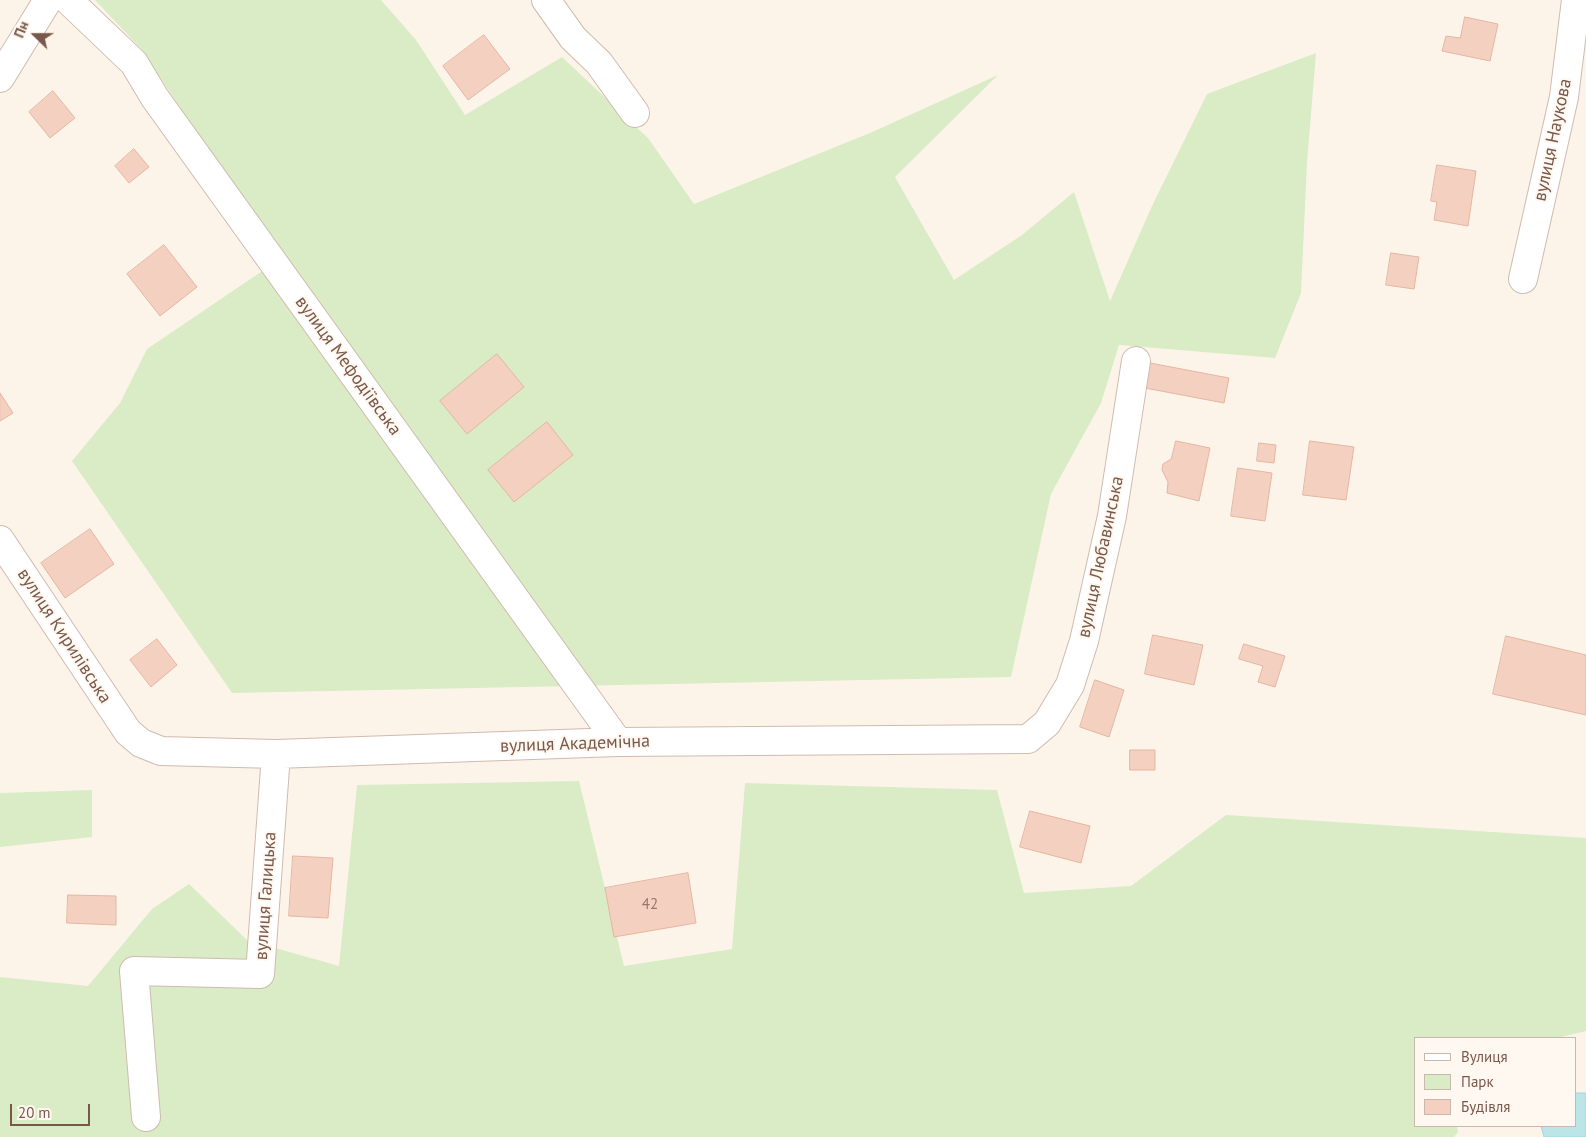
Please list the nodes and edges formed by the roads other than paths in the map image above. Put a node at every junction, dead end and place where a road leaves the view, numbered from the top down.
1 (48, 0) edge
2 (68, 0) edge
3 (546, 0) edge
4 (1576, 0) edge
5 (0, 78) edge
6 (635, 112) dead end
7 (1523, 278) dead end
8 (1136, 360) dead end
9 (0, 540) edge
10 (128, 732) joint
11 (1028, 738) joint
12 (618, 742) junction
13 (276, 754) junction
14 (146, 1117) dead end

1 - 5 street
2 - 12 street, вулиця Мефодіївська
3 - 6 street
4 - 7 street, вулиця Наукова
8 - 11 street, вулиця Любавинська
9 - 10 street, вулиця Кирилівська
10 - 13 street, вулиця Академічна
11 - 12 street, вулиця Академічна
12 - 13 street, вулиця Академічна
13 - 14 street, вулиця Галицька

